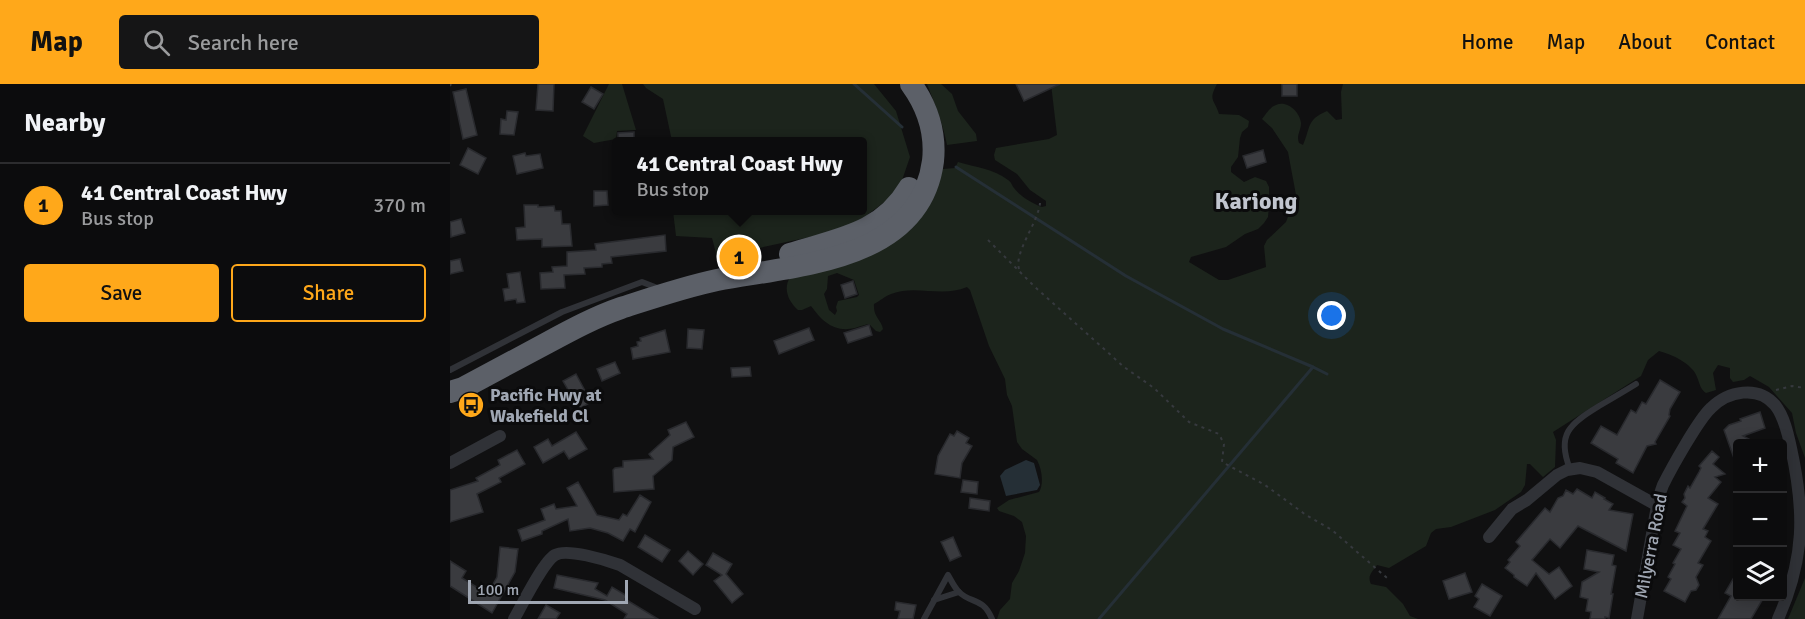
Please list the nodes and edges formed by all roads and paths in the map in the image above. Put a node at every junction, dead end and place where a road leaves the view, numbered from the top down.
1 (894, 84) edge
2 (911, 84) edge
3 (1040, 203) dead end
4 (988, 240) dead end
5 (1020, 272) junction
6 (715, 281) junction
7 (669, 292) junction
8 (450, 370) edge
9 (1636, 384) dead end
10 (1805, 388) edge
11 (454, 394) edge
12 (1760, 394) junction
13 (500, 436) dead end
14 (450, 463) edge
15 (1570, 469) junction
16 (1658, 506) junction
17 (1489, 537) dead end
18 (1387, 578) dead end
19 (959, 592) junction
20 (934, 600) junction
21 (695, 609) dead end
22 (514, 619) edge
23 (924, 619) edge
24 (992, 619) edge
25 (1637, 619) edge
26 (1778, 619) edge

1 - 6 highway
2 - 6 highway
3 - 5 path
4 - 5 path
5 - 18 path
6 - 7 highway
7 - 8 lane
7 - 11 highway
9 - 15 lane
10 - 12 path
12 - 16 street, Milyerra Road
12 - 26 street
13 - 14 street
15 - 16 street
15 - 17 street
16 - 25 street, Milyerra Road
19 - 20 lane
19 - 20 lane
19 - 24 lane
20 - 23 lane
21 - 22 street

